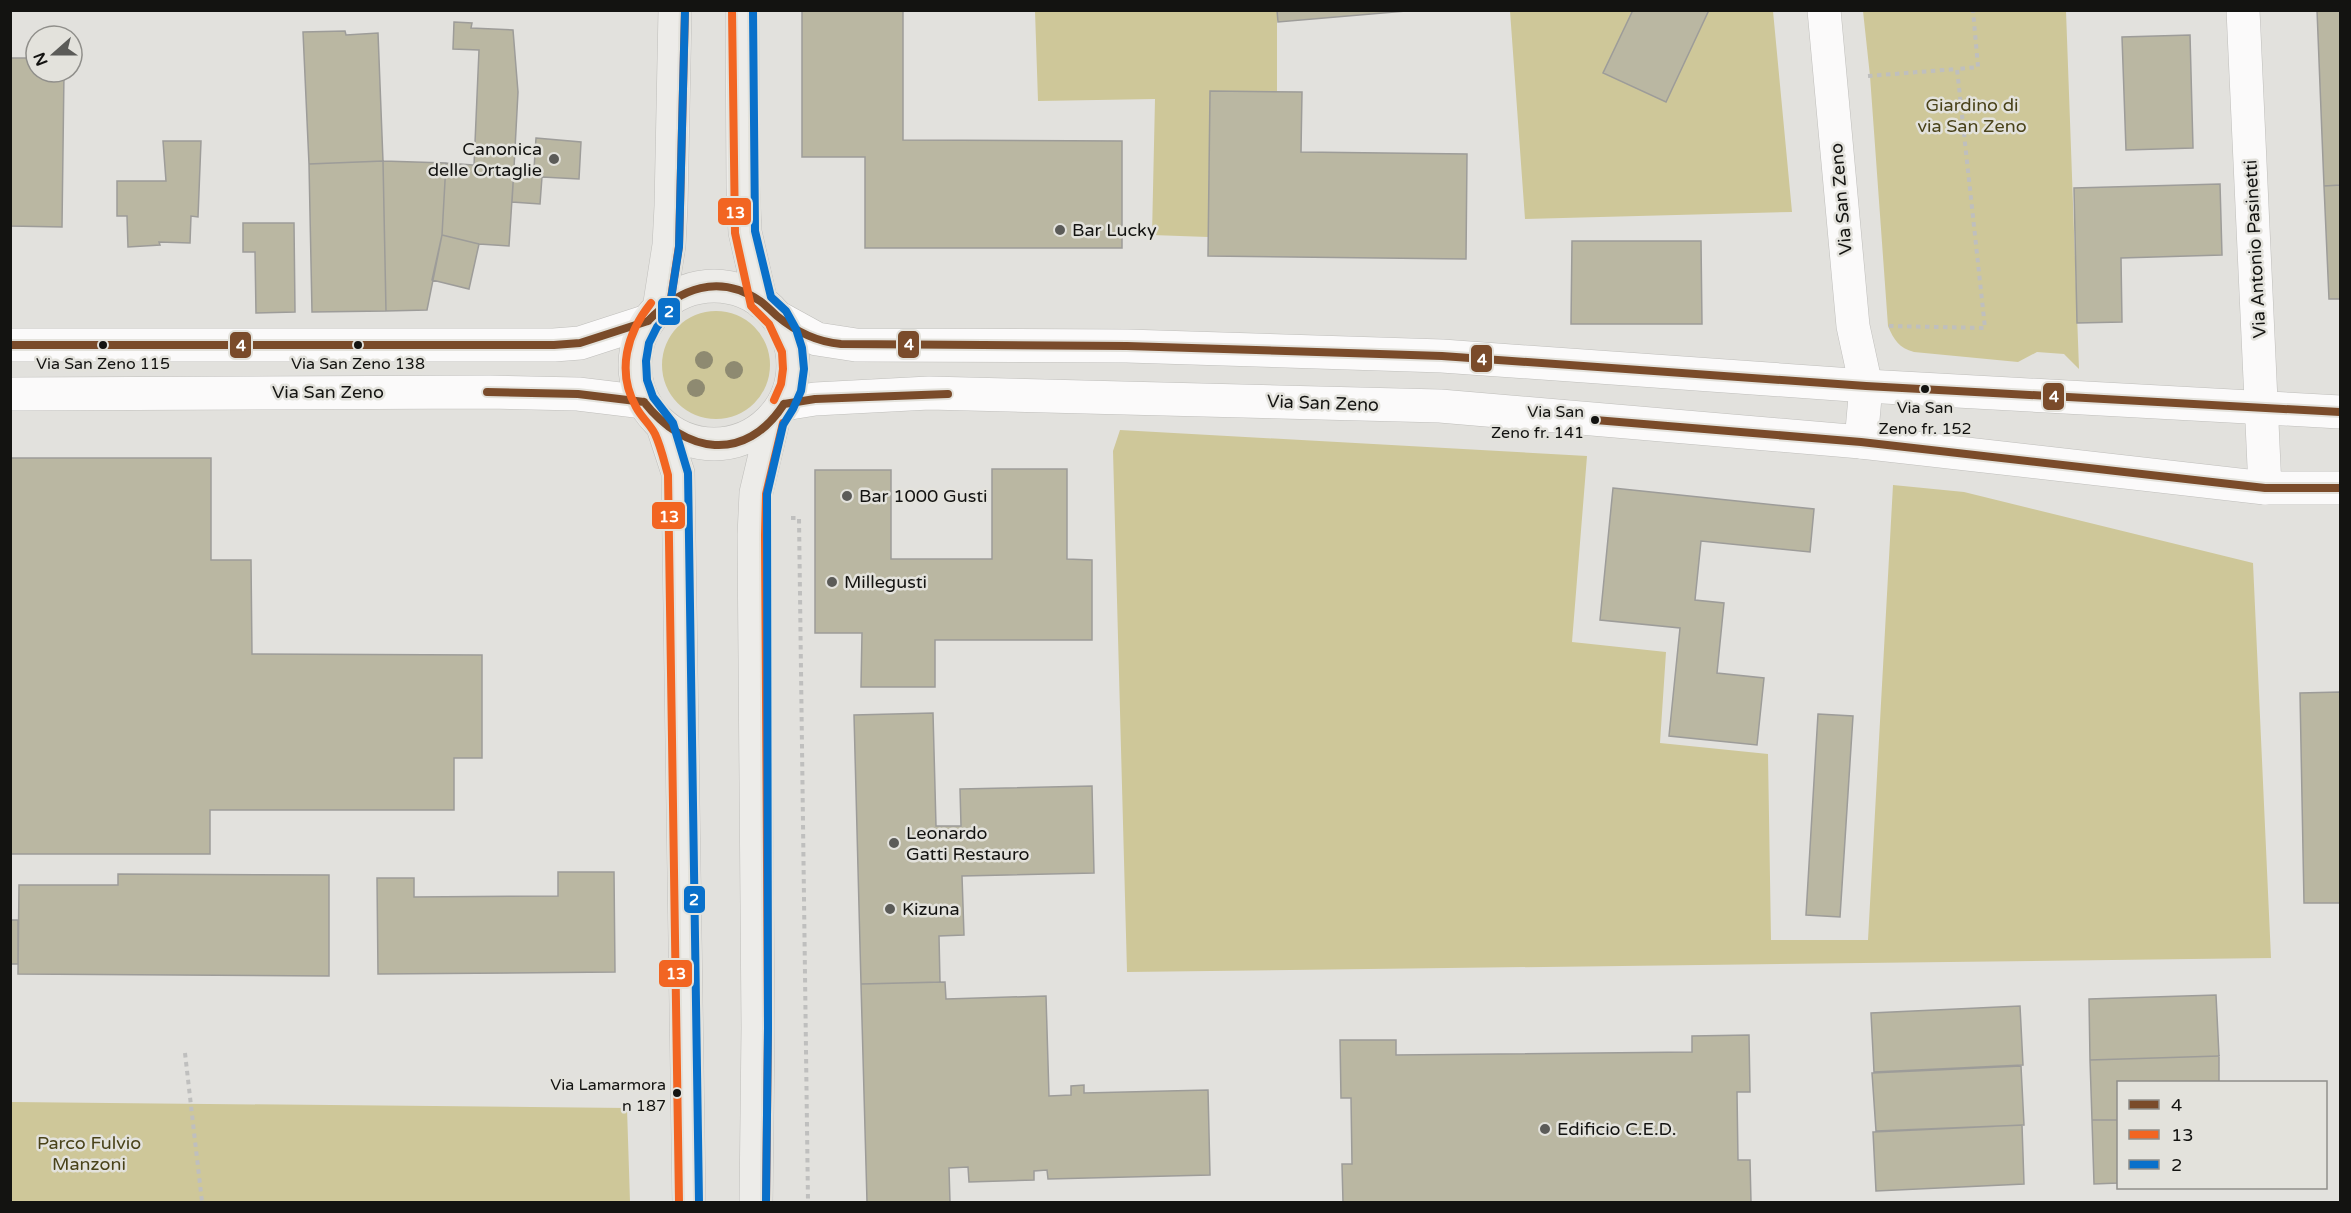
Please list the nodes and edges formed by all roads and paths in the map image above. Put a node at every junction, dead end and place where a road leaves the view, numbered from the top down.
1 (742, 10) edge
2 (1824, 10) edge
3 (1973, 10) edge
4 (2242, 10) edge
5 (675, 11) edge
6 (1957, 69) junction
7 (1830, 79) junction
8 (769, 309) junction
9 (653, 315) junction
10 (1852, 327) junction
11 (10, 345) edge
12 (1866, 386) junction
13 (10, 394) edge
14 (2263, 409) junction
15 (778, 412) junction
16 (2340, 412) edge
17 (654, 414) junction
18 (1861, 442) junction
19 (2265, 488) junction
20 (2340, 488) edge
21 (799, 518) dead end
22 (185, 1053) dead end
23 (202, 1203) edge
24 (689, 1203) edge
25 (756, 1203) edge
26 (808, 1203) edge

1 - 8 main road
2 - 7 street, Via San Zeno
3 - 6 path
4 - 14 street, Via Antonio Pasinetti
5 - 9 main road
6 - 7 path
6 - 10 path
7 - 10 street, Via San Zeno
8 - 9 main road
8 - 12 street
8 - 15 main road
9 - 11 street
9 - 17 main road
10 - 12 street, Via San Zeno
12 - 14 street
12 - 18 street, Via San Zeno
13 - 17 street, Via San Zeno
14 - 16 street
14 - 19 street, Via Antonio Pasinetti
15 - 17 main road
15 - 18 street, Via San Zeno
15 - 25 main road
17 - 24 main road
18 - 19 street, Via San Zeno
19 - 20 street, Via San Zeno
21 - 26 path
22 - 23 path

